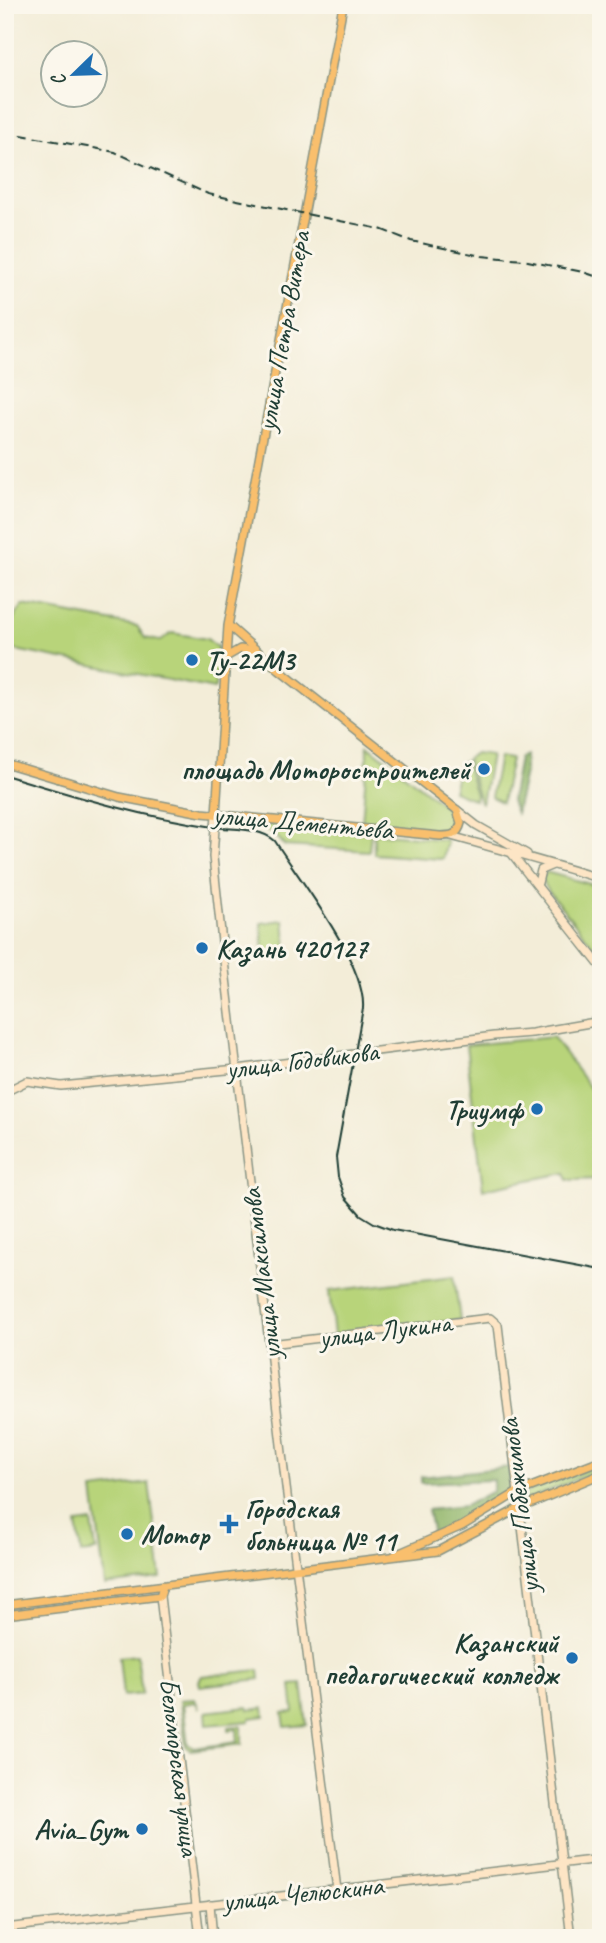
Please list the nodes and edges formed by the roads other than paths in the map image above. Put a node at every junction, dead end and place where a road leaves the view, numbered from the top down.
1 (343, 5) edge
2 (228, 625) junction
3 (261, 655) junction
4 (226, 657) junction
5 (5, 763) edge
6 (457, 810) junction
7 (216, 814) junction
8 (451, 836) junction
9 (516, 852) junction
10 (533, 857) junction
11 (555, 864) junction
12 (529, 874) junction
13 (601, 878) edge
14 (538, 883) junction
15 (544, 894) junction
16 (601, 967) edge
17 (601, 1021) edge
18 (237, 1069) junction
19 (5, 1092) edge
20 (498, 1325) joint
21 (270, 1344) junction
22 (601, 1460) edge
23 (601, 1474) edge
24 (518, 1492) junction
25 (520, 1508) junction
26 (383, 1558) junction
27 (296, 1569) junction
28 (163, 1586) junction
29 (160, 1596) junction
30 (5, 1605) edge
31 (5, 1615) edge
32 (601, 1859) edge
33 (562, 1864) junction
34 (337, 1890) junction
35 (210, 1904) junction
36 (198, 1905) junction
37 (5, 1928) edge
38 (200, 1938) edge
39 (214, 1938) edge
40 (571, 1938) edge

1 - 2 main road, улица Петра Витера
2 - 3 main road
2 - 4 main road, улица Петра Витера
3 - 4 main road
3 - 6 main road
4 - 7 main road, улица Максимова
5 - 7 main road, улица Дементьева
6 - 8 main road
6 - 9 main road
7 - 8 main road, улица Дементьева
7 - 18 main road, улица Максимова
8 - 9 main road, улица Дементьева
9 - 10 main road
9 - 12 main road
10 - 11 main road
10 - 12 main road
11 - 13 main road
11 - 14 main road
12 - 14 main road
12 - 15 main road
14 - 15 main road
15 - 16 main road
17 - 18 main road, улица Годовикова
18 - 19 main road, улица Годовикова
18 - 21 main road, улица Максимова
20 - 21 main road, улица Лукина
20 - 24 main road, улица Побежимова
21 - 27 main road, улица Максимова
22 - 24 main road
23 - 25 main road
24 - 25 main road, улица Побежимова
24 - 26 main road
25 - 26 main road
25 - 33 main road, улица Побежимова
26 - 27 main road
27 - 28 main road
27 - 34 main road, улица Максимова
28 - 29 main road
28 - 30 main road
29 - 31 main road
29 - 36 main road, Беломорская улица
32 - 33 main road, улица Челюскина
33 - 34 main road, улица Челюскина
33 - 40 main road, улица Побежимова
34 - 35 main road, улица Челюскина
35 - 36 main road, улица Челюскина
35 - 39 main road
36 - 37 main road, улица Челюскина
36 - 38 main road, Беломорская улица

